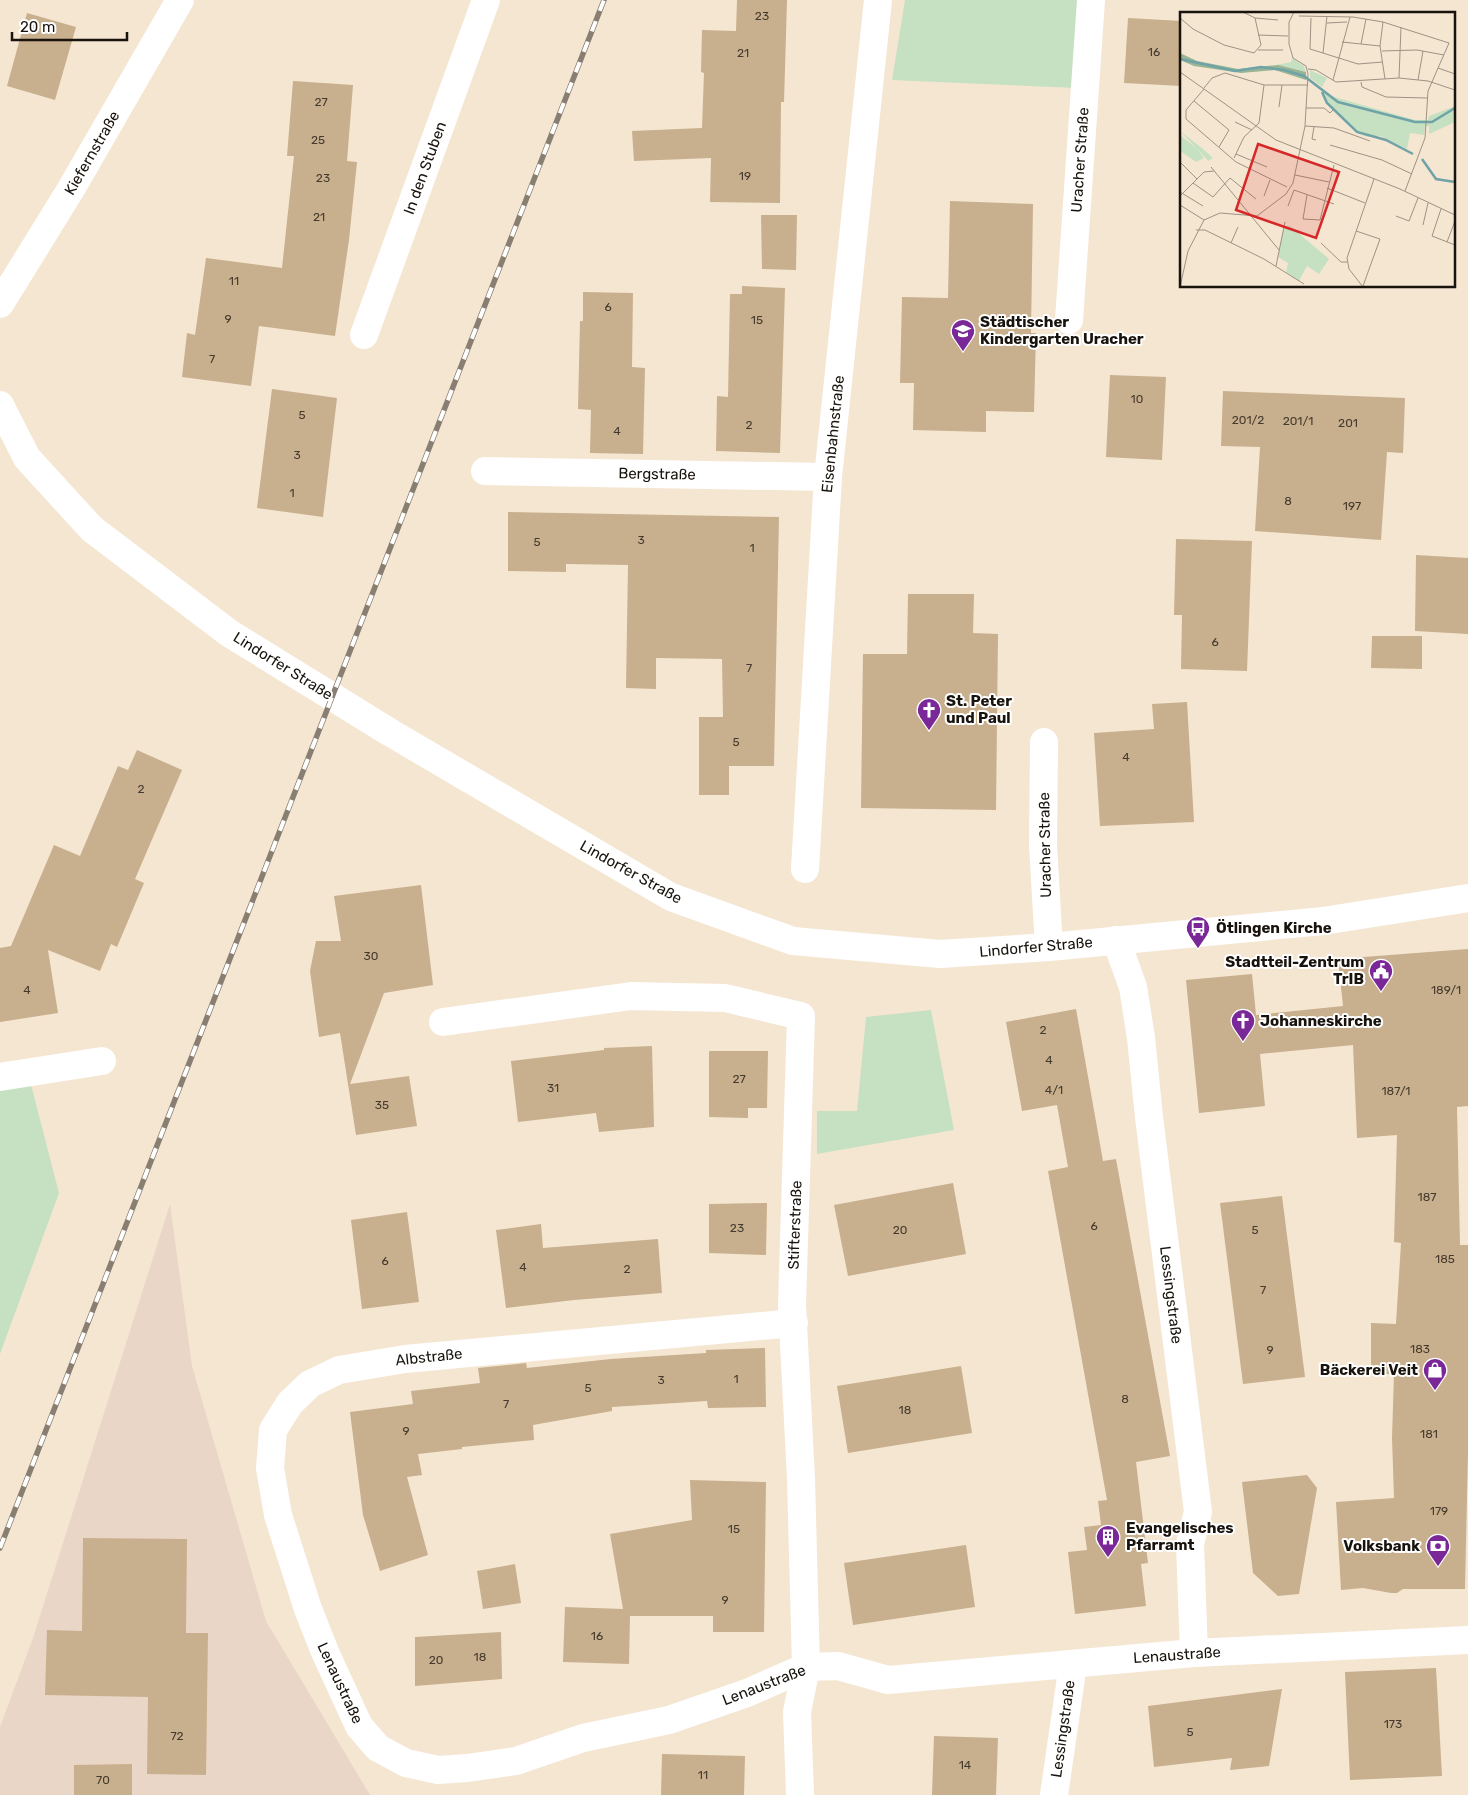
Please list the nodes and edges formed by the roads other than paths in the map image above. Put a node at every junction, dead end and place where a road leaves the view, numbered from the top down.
1 (180, 0) edge
2 (486, 0) edge
3 (878, 0) edge
4 (1091, 0) edge
5 (0, 304) edge
6 (1069, 320) dead end
7 (364, 335) dead end
8 (0, 405) edge
9 (485, 471) dead end
10 (828, 478) junction
11 (1044, 742) dead end
12 (804, 869) dead end
13 (1468, 898) edge
14 (1116, 940) junction
15 (1049, 947) junction
16 (443, 1022) dead end
17 (102, 1060) dead end
18 (0, 1077) edge
19 (794, 1323) junction
20 (308, 1609) joint
21 (1468, 1640) edge
22 (1194, 1653) junction
23 (1073, 1664) junction
24 (806, 1667) junction
25 (800, 1795) edge
26 (1054, 1795) edge

1 - 5 street, Kiefernstraße
2 - 7 street, In den Stuben
3 - 10 street, Eisenbahnstraße
4 - 6 street, Uracher Straße
8 - 15 street, Lindorfer Straße
9 - 10 street, Bergstraße
10 - 12 street, Eisenbahnstraße
11 - 15 street, Uracher Straße
13 - 14 street, Lindorfer Straße
14 - 15 street, Lindorfer Straße
14 - 22 street, Lessingstraße
16 - 19 street, Stifterstraße
17 - 18 street
19 - 20 street, Albstraße
19 - 24 street, Stifterstraße
20 - 24 street, Lenaustraße
21 - 22 street, Lenaustraße
22 - 23 street, Lenaustraße
23 - 24 street, Lenaustraße
23 - 26 street, Lessingstraße
24 - 25 street, Stifterstraße

